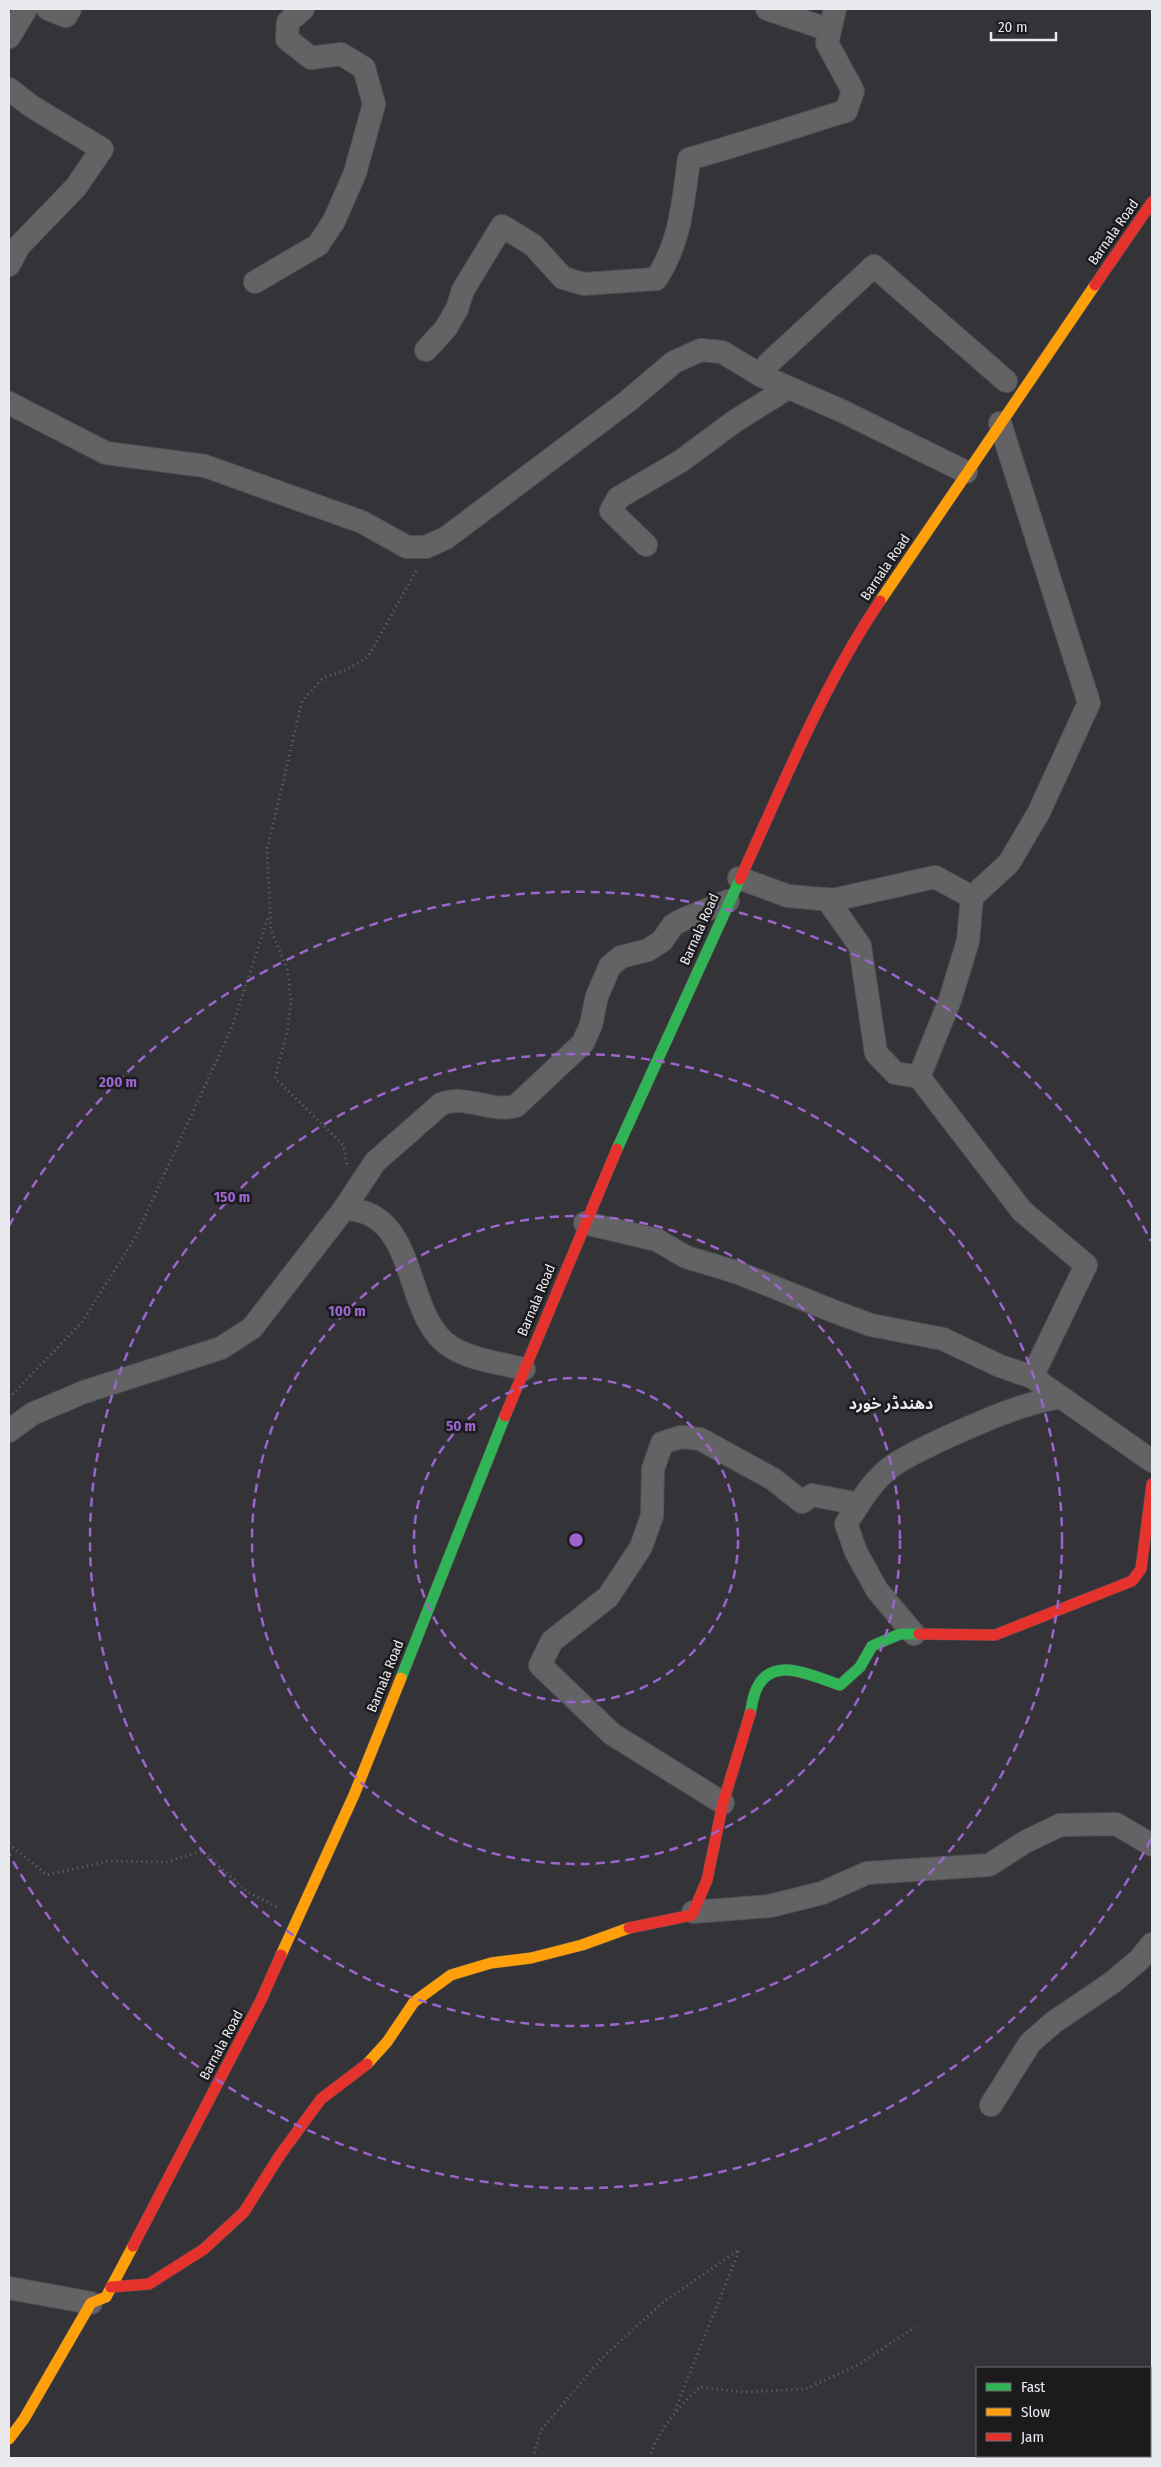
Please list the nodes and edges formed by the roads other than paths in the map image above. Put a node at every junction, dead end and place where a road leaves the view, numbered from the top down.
1 (26, 9) edge
2 (48, 9) edge
3 (70, 9) edge
4 (303, 9) edge
5 (767, 9) edge
6 (832, 19) edge
7 (9, 37) edge
8 (9, 89) edge
9 (1152, 202) edge
10 (12, 247) edge
11 (255, 282) dead end
12 (426, 350) dead end
13 (762, 376) junction
14 (1006, 381) dead end
15 (788, 388) junction
16 (9, 403) edge
17 (1000, 423) junction
18 (966, 472) junction
19 (646, 545) dead end
20 (739, 878) junction
21 (972, 897) junction
22 (827, 899) junction
23 (728, 901) junction
24 (919, 1077) junction
25 (344, 1209) junction
26 (585, 1223) junction
27 (524, 1369) junction
28 (1032, 1377) junction
29 (1061, 1397) junction
30 (9, 1431) edge
31 (1152, 1461) edge
32 (1152, 1484) edge
33 (859, 1504) junction
34 (914, 1634) junction
35 (723, 1803) junction
36 (1152, 1845) edge
37 (693, 1912) junction
38 (1152, 1944) edge
39 (991, 2105) dead end
40 (111, 2287) junction
41 (9, 2288) edge
42 (91, 2302) junction
43 (9, 2439) edge

1 - 7 street
2 - 3 street
4 - 11 street
5 - 6 street
6 - 12 street
8 - 10 street
9 - 17 main road, Barnala Road
13 - 14 street
13 - 15 street
13 - 16 street
15 - 18 street
15 - 19 street
17 - 18 main road, Barnala Road
17 - 21 street
18 - 20 main road, Barnala Road
20 - 22 street
20 - 23 main road, Barnala Road
21 - 22 street
21 - 24 street
22 - 24 street
23 - 25 street
23 - 26 main road, Barnala Road
24 - 28 street
25 - 27 street
25 - 30 street
26 - 27 main road, Barnala Road
26 - 28 street
27 - 40 main road, Barnala Road
28 - 29 street
29 - 31 street
29 - 33 street
32 - 34 main road
33 - 34 street
33 - 35 street
34 - 35 main road
35 - 37 main road
36 - 37 street
37 - 40 main road
38 - 39 street
40 - 42 main road, Barnala Road
41 - 42 street
42 - 43 main road, Barnala Road

